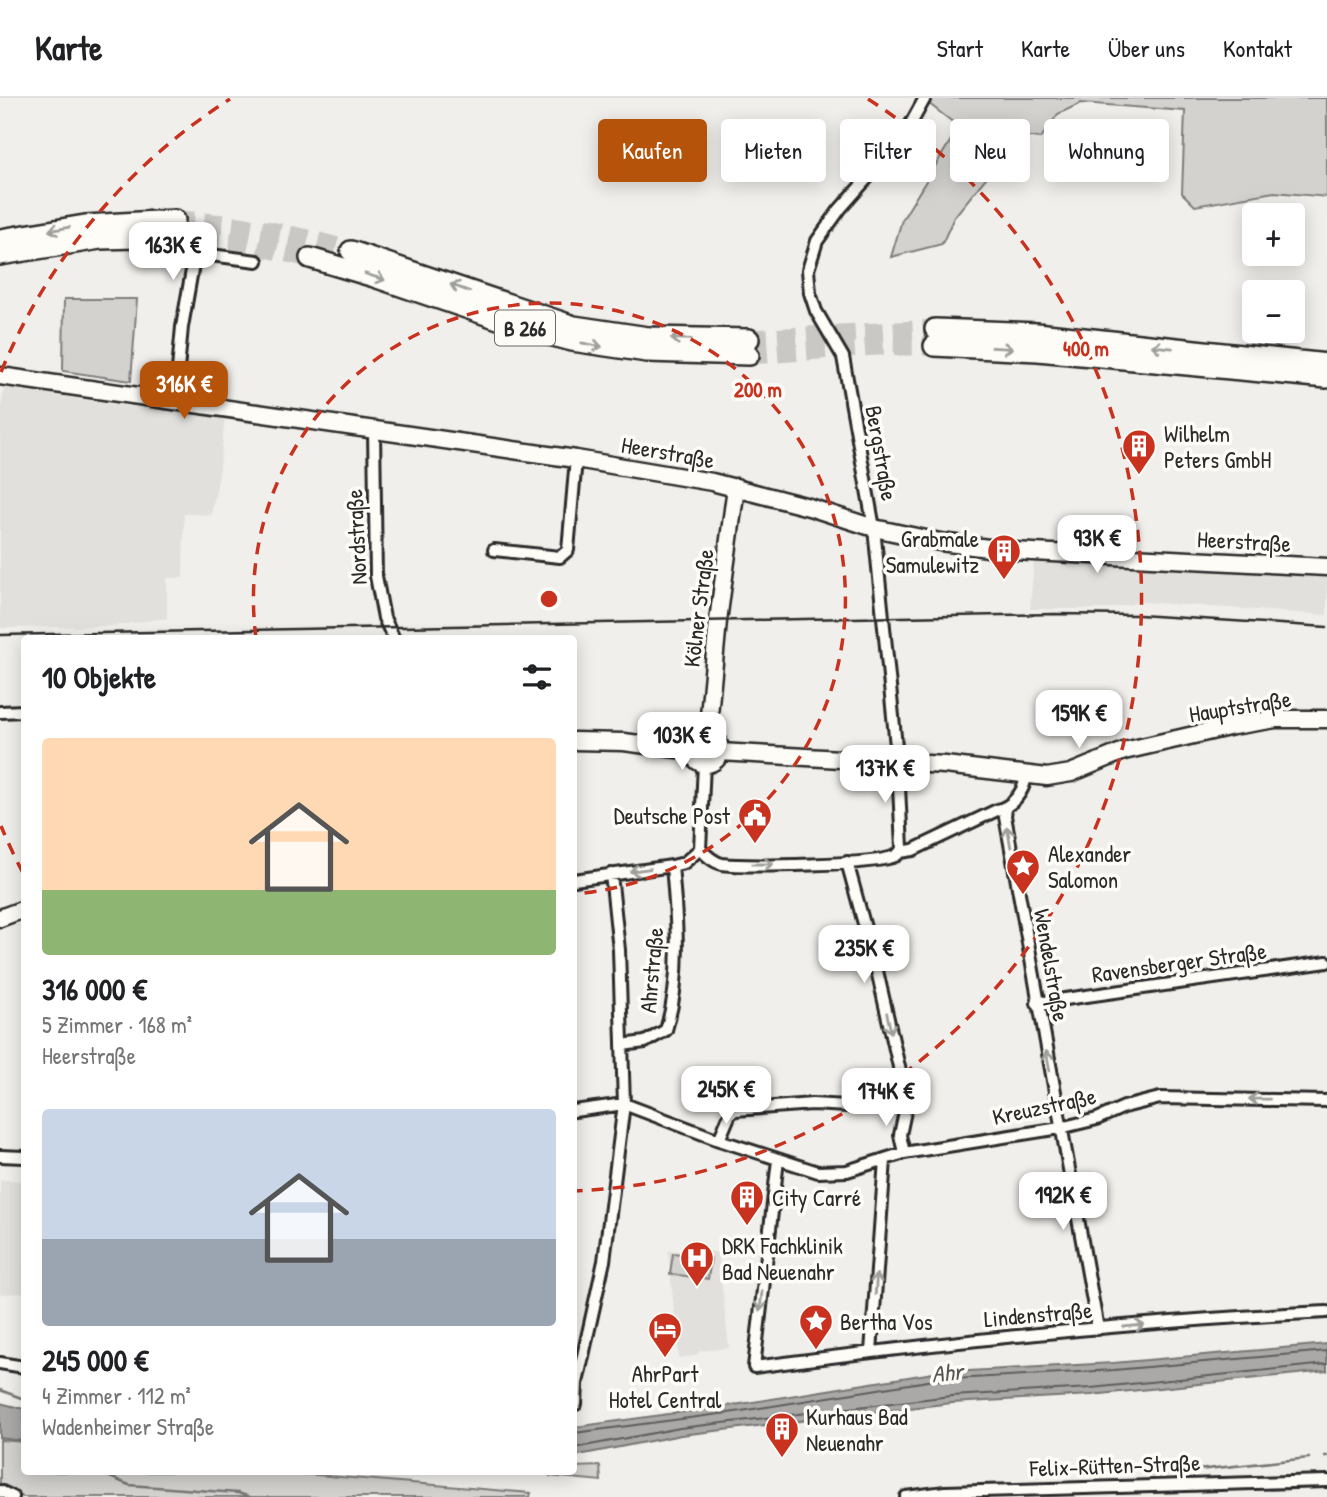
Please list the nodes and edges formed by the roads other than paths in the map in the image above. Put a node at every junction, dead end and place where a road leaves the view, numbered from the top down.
1 (925, 98) edge
2 (0, 239) edge
3 (351, 251) tunnel mouth
4 (0, 255) edge
5 (310, 258) tunnel mouth
6 (257, 261) dead end
7 (1327, 364) edge
8 (0, 376) edge
9 (1327, 378) edge
10 (175, 401) junction
11 (374, 430) junction
12 (576, 459) junction
13 (736, 487) junction
14 (874, 528) junction
15 (494, 550) dead end
16 (1327, 567) edge
17 (392, 635) edge
18 (21, 711) edge
19 (0, 712) edge
20 (1327, 719) edge
21 (707, 736) junction
22 (577, 741) edge
23 (692, 751) junction
24 (720, 752) junction
25 (898, 762) junction
26 (704, 764) junction
27 (1026, 776) junction
28 (1006, 808) junction
29 (700, 849) junction
30 (897, 855) junction
31 (847, 862) junction
32 (672, 866) junction
33 (611, 874) junction
34 (577, 880) edge
35 (21, 910) edge
36 (0, 918) edge
37 (1327, 962) edge
38 (1037, 1003) junction
39 (622, 1045) junction
40 (1327, 1101) edge
41 (907, 1102) junction
42 (624, 1104) junction
43 (577, 1111) edge
44 (1060, 1128) junction
45 (719, 1140) junction
46 (904, 1153) junction
47 (0, 1156) edge
48 (21, 1157) edge
49 (778, 1160) junction
50 (885, 1160) junction
51 (1327, 1312) edge
52 (1098, 1329) junction
53 (870, 1352) junction
54 (0, 1363) edge
55 (21, 1366) edge
56 (577, 1383) edge
57 (1323, 1481) edge
58 (0, 1491) edge
59 (1133, 1491) edge
60 (13, 1497) edge
61 (906, 1497) edge

1 - 14 street, Bergstraße
4 -> 2 highway
5 -> 3 highway, B 266
6 - 10 street
7 -> 9 highway
8 - 10 main road, Heerstraße
10 - 11 main road, Heerstraße
11 - 12 main road, Heerstraße
11 - 17 street, Nordstraße
12 - 13 main road, Heerstraße
12 - 15 street
13 - 14 main road, Heerstraße
13 - 21 main road, Kölner Straße
14 - 16 main road, Heerstraße
14 - 25 street, Bergstraße
18 - 19 street
20 - 27 main road, Hauptstraße
21 - 23 main road
21 - 24 main road
22 - 23 main road
23 - 26 main road
24 - 25 main road, Hauptstraße
24 - 26 main road
25 - 27 main road, Hauptstraße
25 - 30 street, Bergstraße
26 - 29 street
27 - 28 street
28 - 30 street
38 -> 28 street, Wendelstraße
29 -> 31 street
29 - 32 street
30 - 31 street
31 -> 41 street
32 -> 33 street
32 - 39 street, Ahrstraße
33 - 34 street
33 - 39 street
35 - 36 main road
37 - 38 street, Ravensberger Straße
44 -> 38 street, Wendelstraße
39 - 42 street
40 -> 44 street, Kreuzstraße
41 - 45 street
41 - 46 street
42 - 43 street
42 - 45 street, Kreuzstraße
42 - 56 street
44 - 46 street, Kreuzstraße
44 - 52 street, Wendelstraße
45 - 49 street, Kreuzstraße
46 - 50 street, Kreuzstraße
47 - 48 street
49 - 50 street, Kreuzstraße
49 -> 53 street, Lindenstraße
53 -> 50 street
52 -> 51 street, Lindenstraße
52 - 53 street, Lindenstraße
54 - 55 street
57 - 59 street, Felix-Rütten-Straße
58 - 60 street
59 - 61 street, Felix-Rütten-Straße

